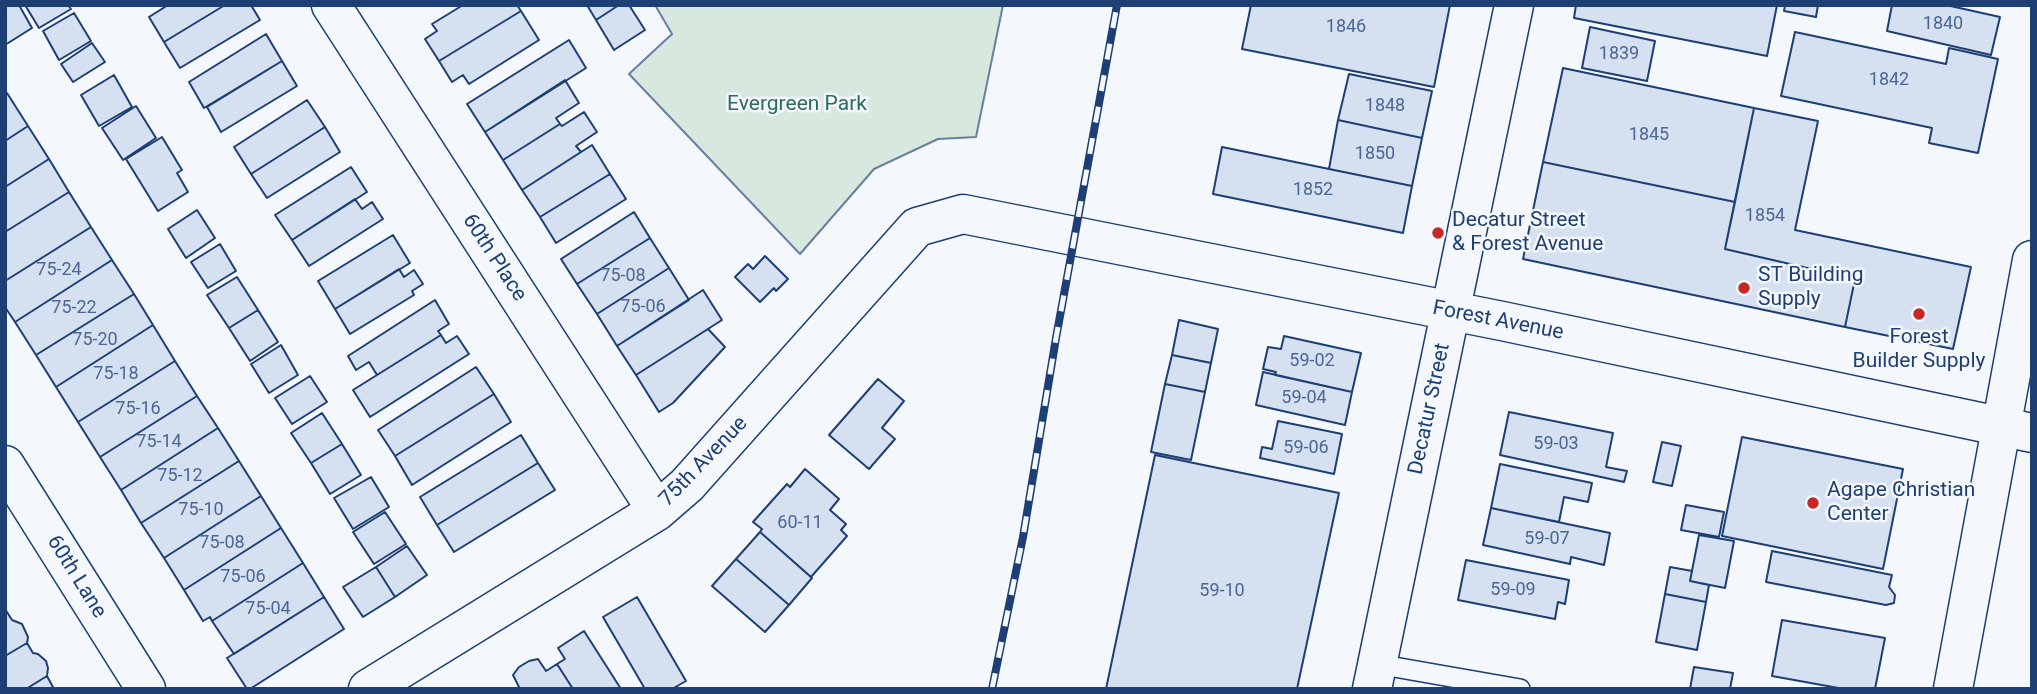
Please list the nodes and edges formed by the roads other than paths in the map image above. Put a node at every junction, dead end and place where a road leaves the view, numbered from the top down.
1 (331, 5) edge
2 (1514, 5) edge
3 (962, 214) joint
4 (2032, 260) edge
5 (1450, 311) junction
6 (2016, 430) edge
7 (5, 464) edge
8 (657, 511) junction
9 (1375, 676) edge
10 (146, 689) edge
11 (368, 689) edge
12 (1520, 689) edge
13 (1953, 689) edge

1 - 8 street, 60th Place
2 - 5 street, Decatur Street
3 - 5 street, Forest Avenue
3 - 8 street, 75th Avenue
4 - 6 street
5 - 6 street, Forest Avenue
5 - 9 street, Decatur Street
6 - 13 street
7 - 10 street, 60th Lane
8 - 11 street, 75th Avenue
9 - 12 lane

